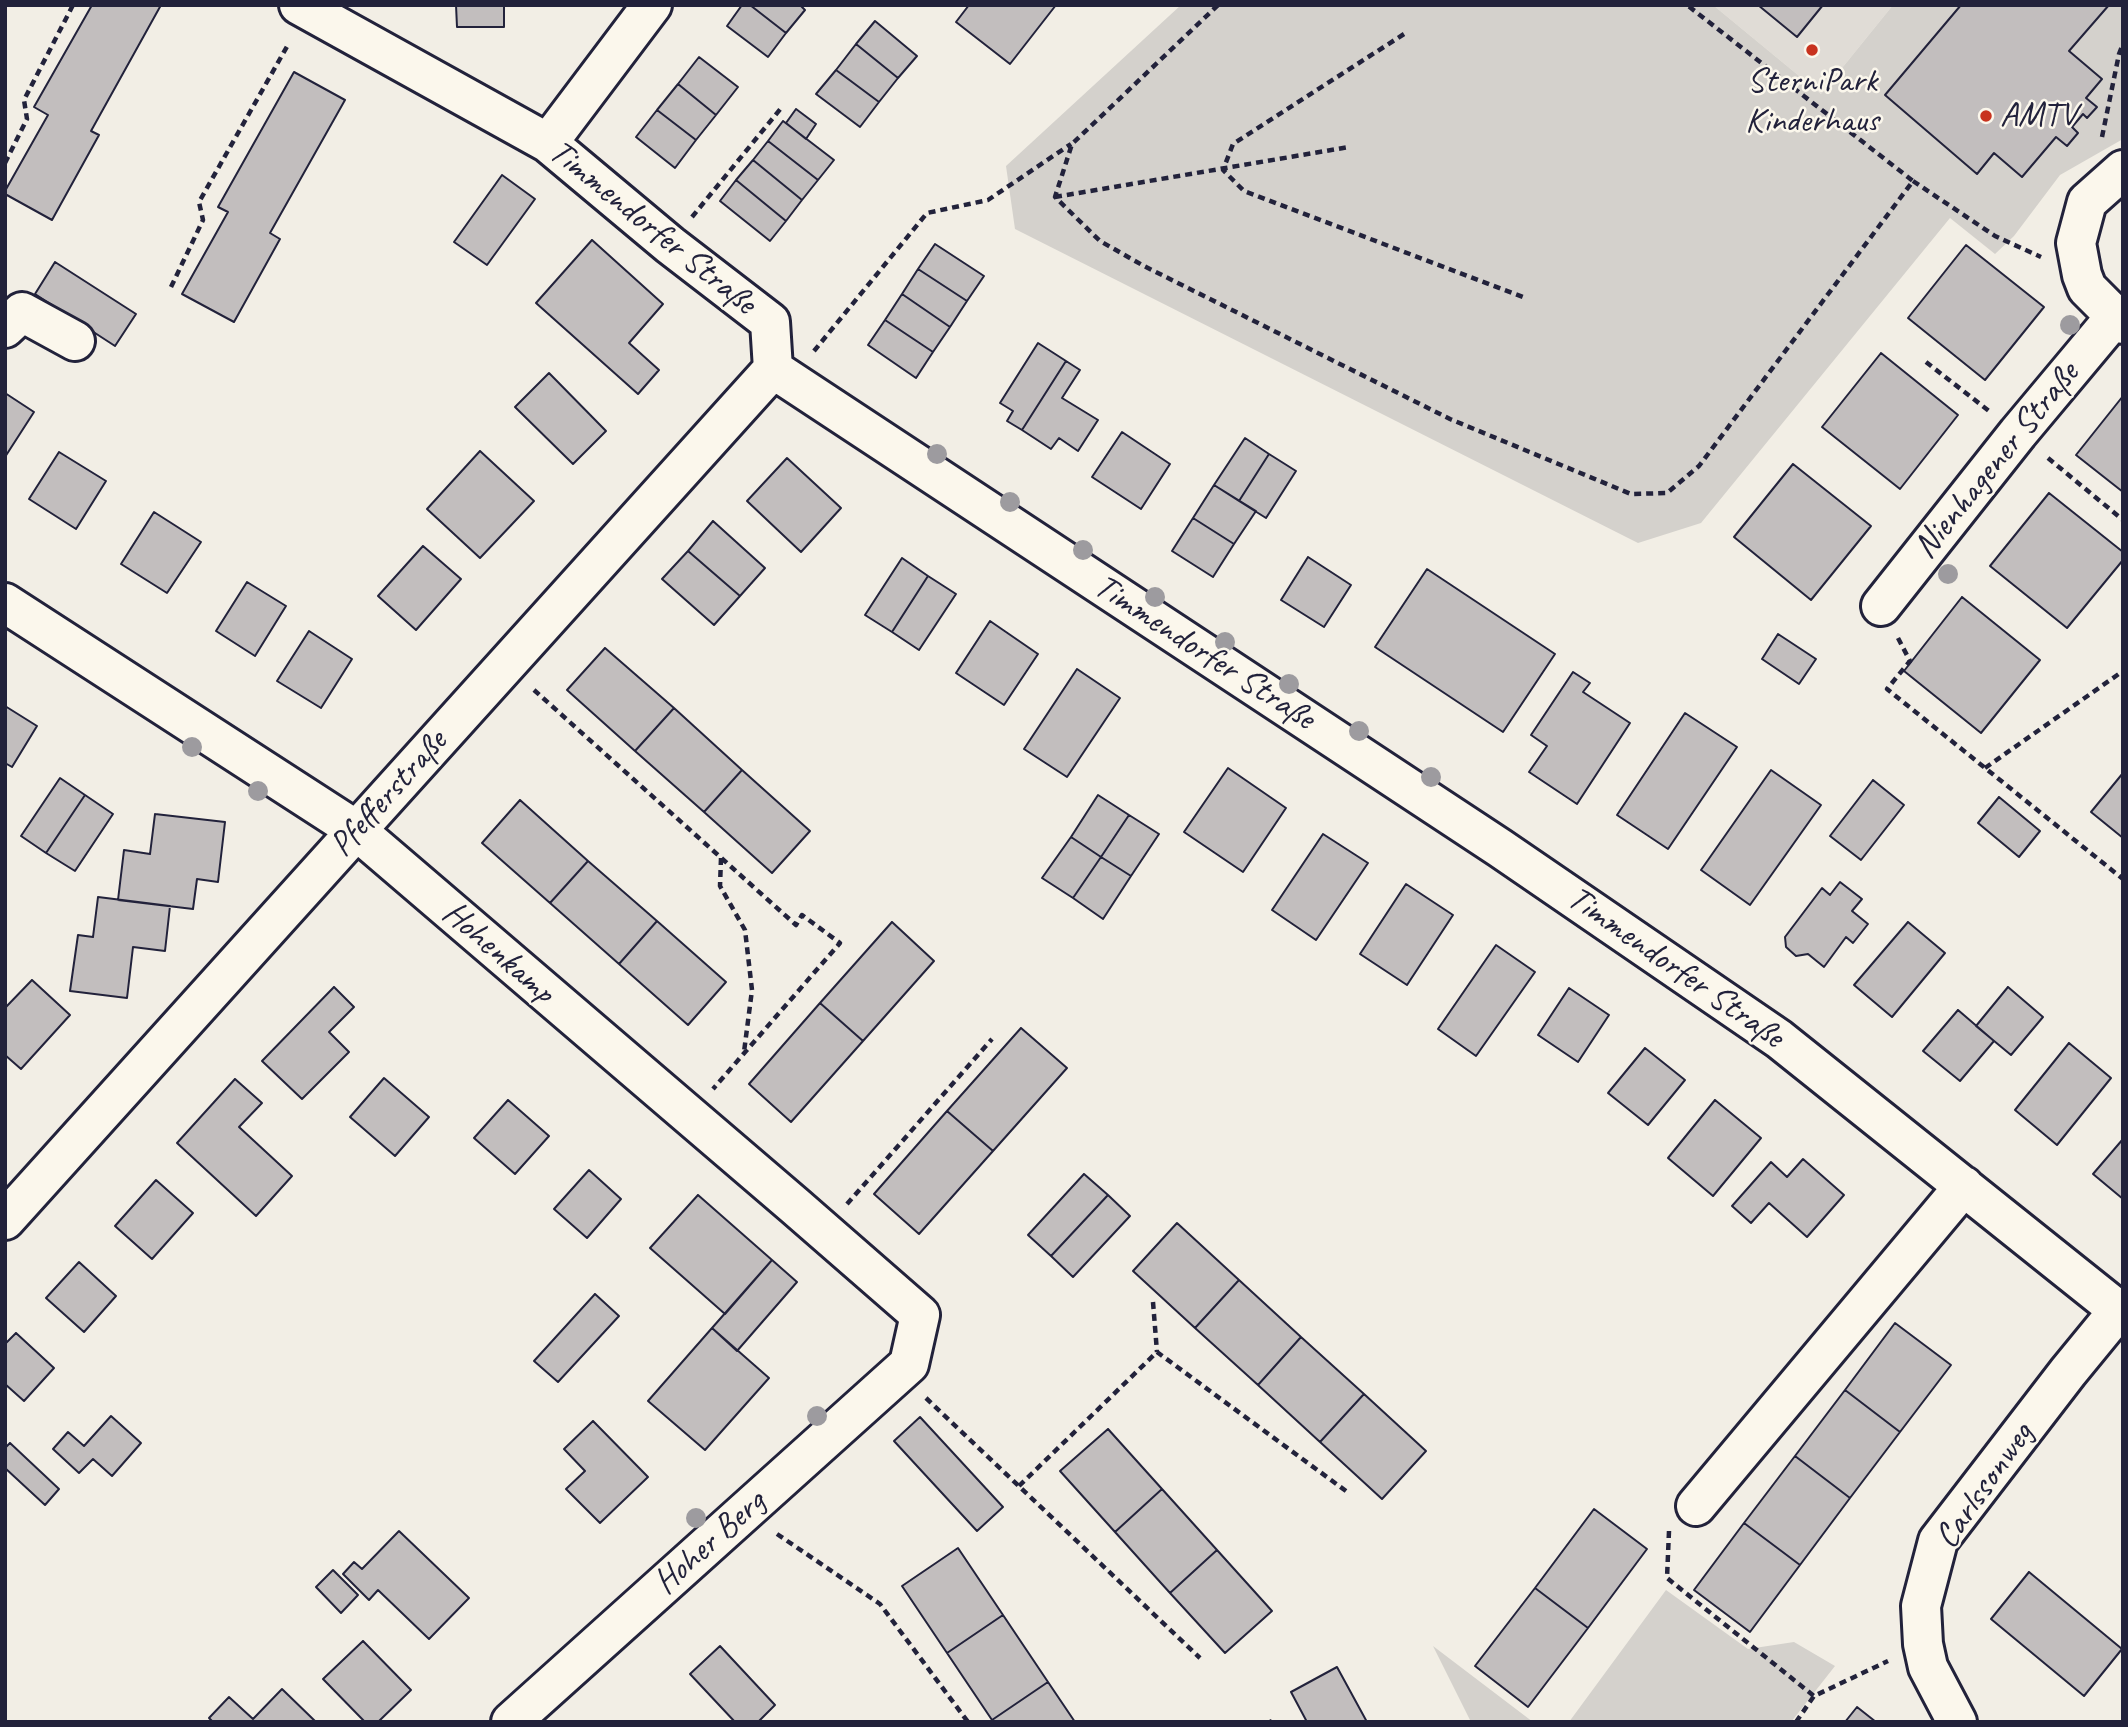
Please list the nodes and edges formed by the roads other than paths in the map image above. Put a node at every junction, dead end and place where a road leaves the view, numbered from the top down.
1 (652, 5) edge
2 (304, 7) edge
3 (548, 143) junction
4 (2112, 155) edge
5 (2119, 321) edge
6 (5, 328) edge
7 (75, 341) dead end
8 (782, 374) junction
9 (5, 603) edge
10 (1881, 606) dead end
11 (356, 830) junction
12 (1964, 1186) junction
13 (5, 1220) edge
14 (2121, 1313) edge
15 (904, 1368) joint
16 (1696, 1506) road end
17 (511, 1722) edge
18 (1957, 1722) edge

1 - 3 street
2 - 3 street, Timmendorfer Straße
3 - 8 street, Timmendorfer Straße
4 - 5 street, Nienhagener Straße
5 - 10 street, Nienhagener Straße
6 - 7 street
8 - 11 street, Pfefferstraße
8 - 12 street, Timmendorfer Straße
9 - 11 street, Hohenkamp
11 - 13 street, Pfefferstraße
11 - 15 street, Hohenkamp
12 - 14 street, Timmendorfer Straße
12 - 16 street
14 - 18 street, Carlssonweg
15 - 17 street, Hoher Berg

